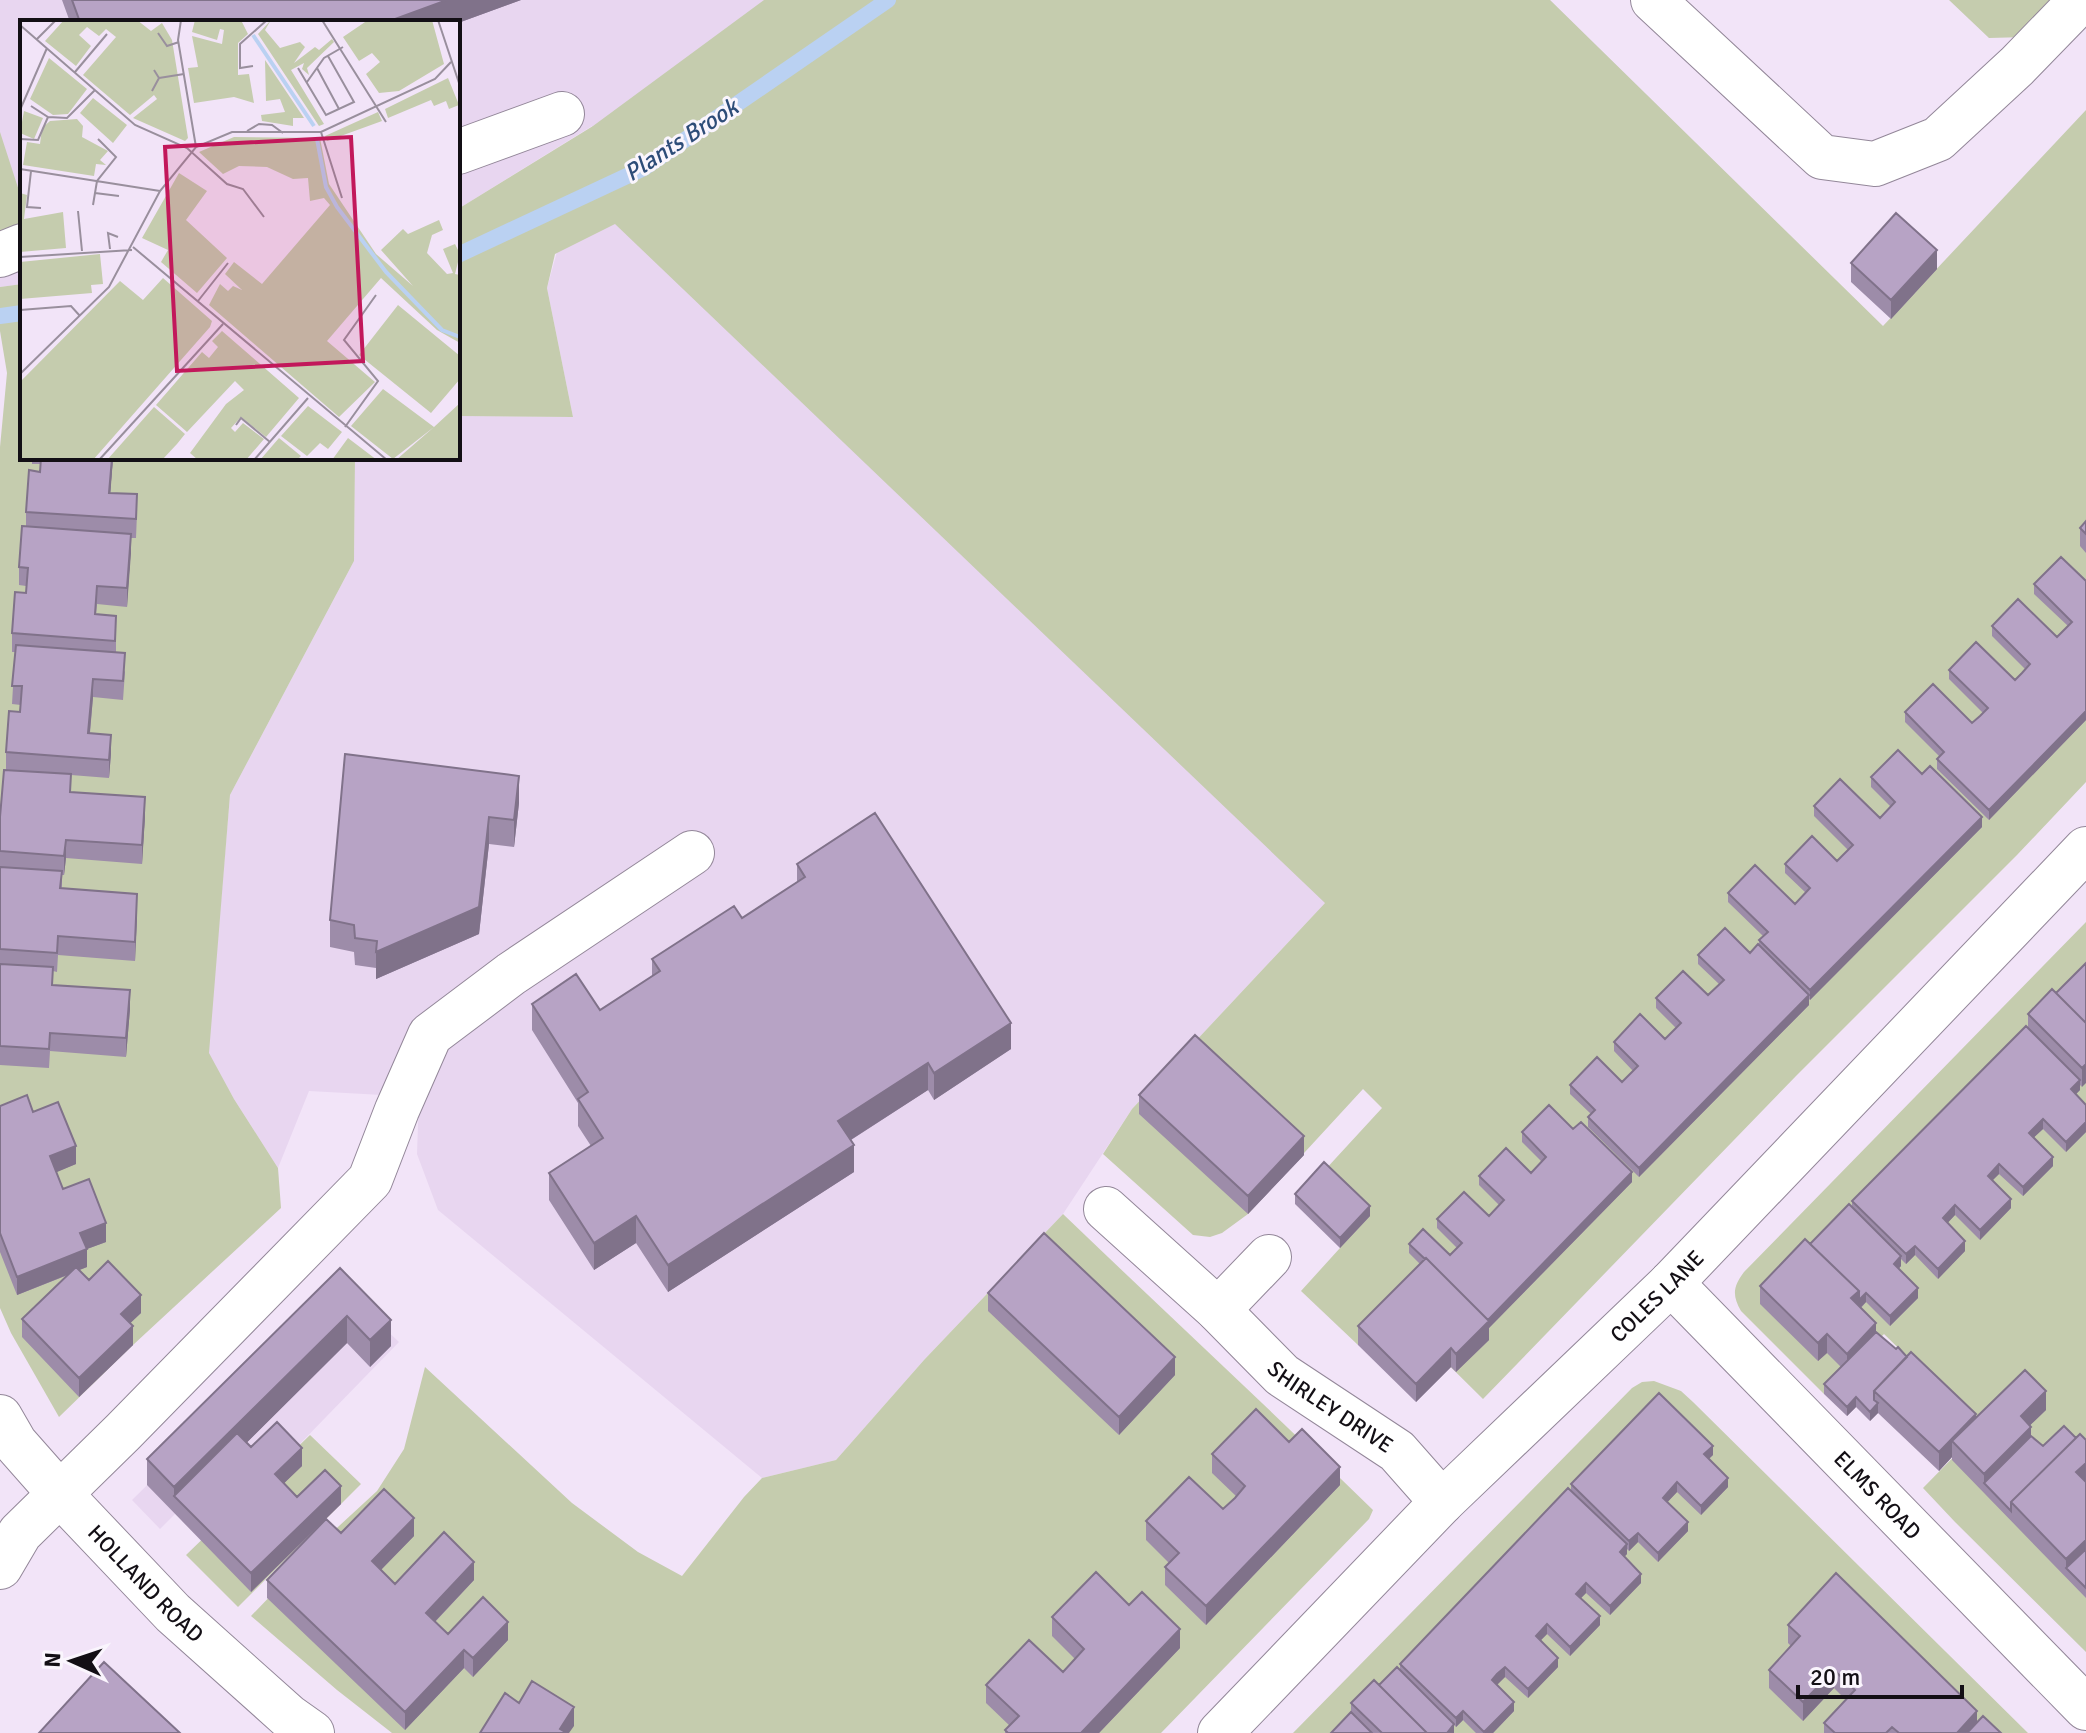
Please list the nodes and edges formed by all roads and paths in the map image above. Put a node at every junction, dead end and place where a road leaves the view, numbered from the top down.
1 (1653, 0) edge
2 (2081, 0) edge
3 (562, 114) dead end
4 (460, 151) edge
5 (20, 247) edge
6 (0, 255) edge
7 (2086, 849) edge
8 (692, 853) dead end
9 (1106, 1209) dead end
10 (1269, 1257) dead end
11 (1671, 1283) junction
12 (1218, 1310) junction
13 (5, 1435) edge
14 (60, 1494) junction
15 (1442, 1502) junction
16 (0, 1567) edge
17 (2086, 1708) edge
18 (312, 1733) edge
19 (1220, 1733) edge

1 - 2 street
3 - 4 street
5 - 6 street
7 - 11 street, COLES LANE
8 - 14 street
9 - 12 street, SHIRLEY DRIVE
10 - 12 street
11 - 15 street, COLES LANE
11 - 17 street, ELMS ROAD
12 - 15 street, SHIRLEY DRIVE
13 - 14 street, HOLLAND ROAD
14 - 16 street
14 - 18 street, HOLLAND ROAD
15 - 19 street, COLES LANE

